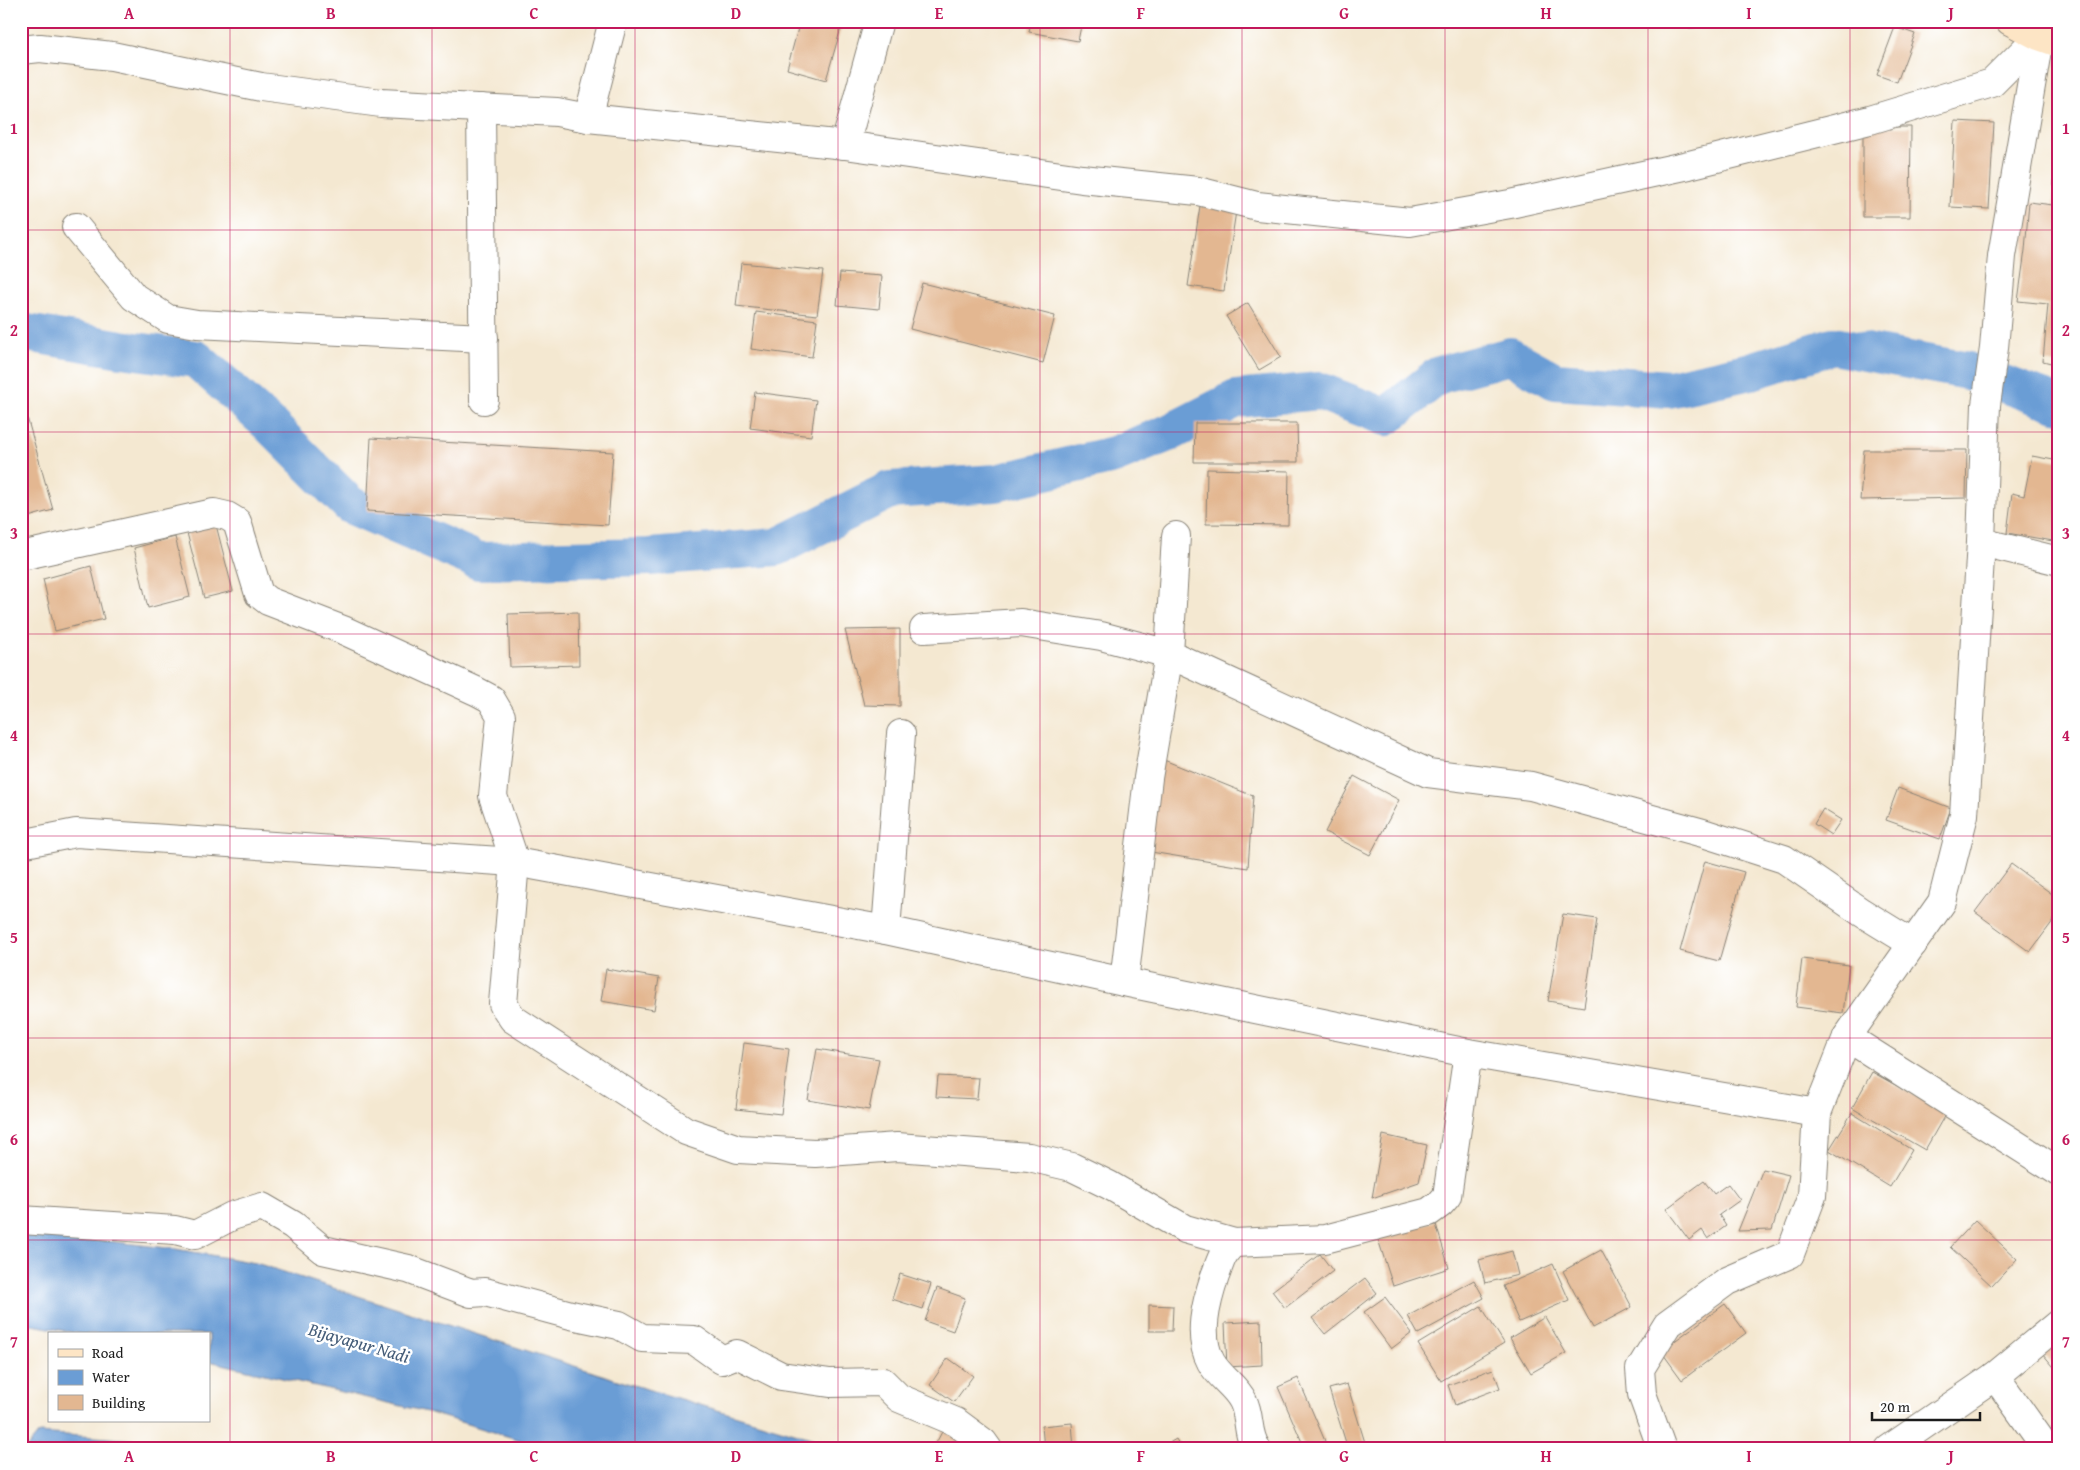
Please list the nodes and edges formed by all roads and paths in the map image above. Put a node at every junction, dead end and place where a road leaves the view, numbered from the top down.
1 (613, 21) edge
2 (879, 21) edge
3 (2010, 21) edge
4 (2048, 34) edge
5 (21, 50) edge
6 (481, 108) junction
7 (588, 118) junction
8 (845, 145) junction
9 (76, 227) dead end
10 (484, 338) junction
11 (484, 400) dead end
12 (1176, 536) dead end
13 (1981, 542) junction
14 (21, 556) edge
15 (2059, 561) edge
16 (924, 630) dead end
17 (1169, 654) junction
18 (901, 734) dead end
19 (21, 844) edge
20 (515, 862) junction
21 (886, 930) junction
22 (1913, 944) junction
23 (1124, 982) junction
24 (1847, 1037) junction
25 (1468, 1053) junction
26 (1817, 1113) junction
27 (2056, 1165) edge
28 (21, 1220) edge
29 (1234, 1242) junction
30 (2059, 1323) edge
31 (1995, 1376) junction
32 (988, 1449) edge
33 (1257, 1449) edge
34 (1662, 1449) edge
35 (1889, 1449) edge
36 (2047, 1449) edge

1 - 7 street
2 - 8 street
3 - 4 main road
4 - 8 street
4 - 13 street
5 - 6 street
6 - 7 street
6 - 10 street
7 - 8 street
9 - 10 street
10 - 11 street
12 - 17 street
13 - 15 street
13 - 22 street
14 - 20 street
16 - 17 street
17 - 22 street
17 - 23 street
18 - 21 street
19 - 20 street
20 - 21 street
20 - 29 street
21 - 23 street
22 - 24 street
23 - 25 street
24 - 26 street
24 - 27 street
25 - 26 street
25 - 29 street
26 - 34 street
28 - 32 street
29 - 33 street
30 - 31 street
31 - 35 street
31 - 36 street

